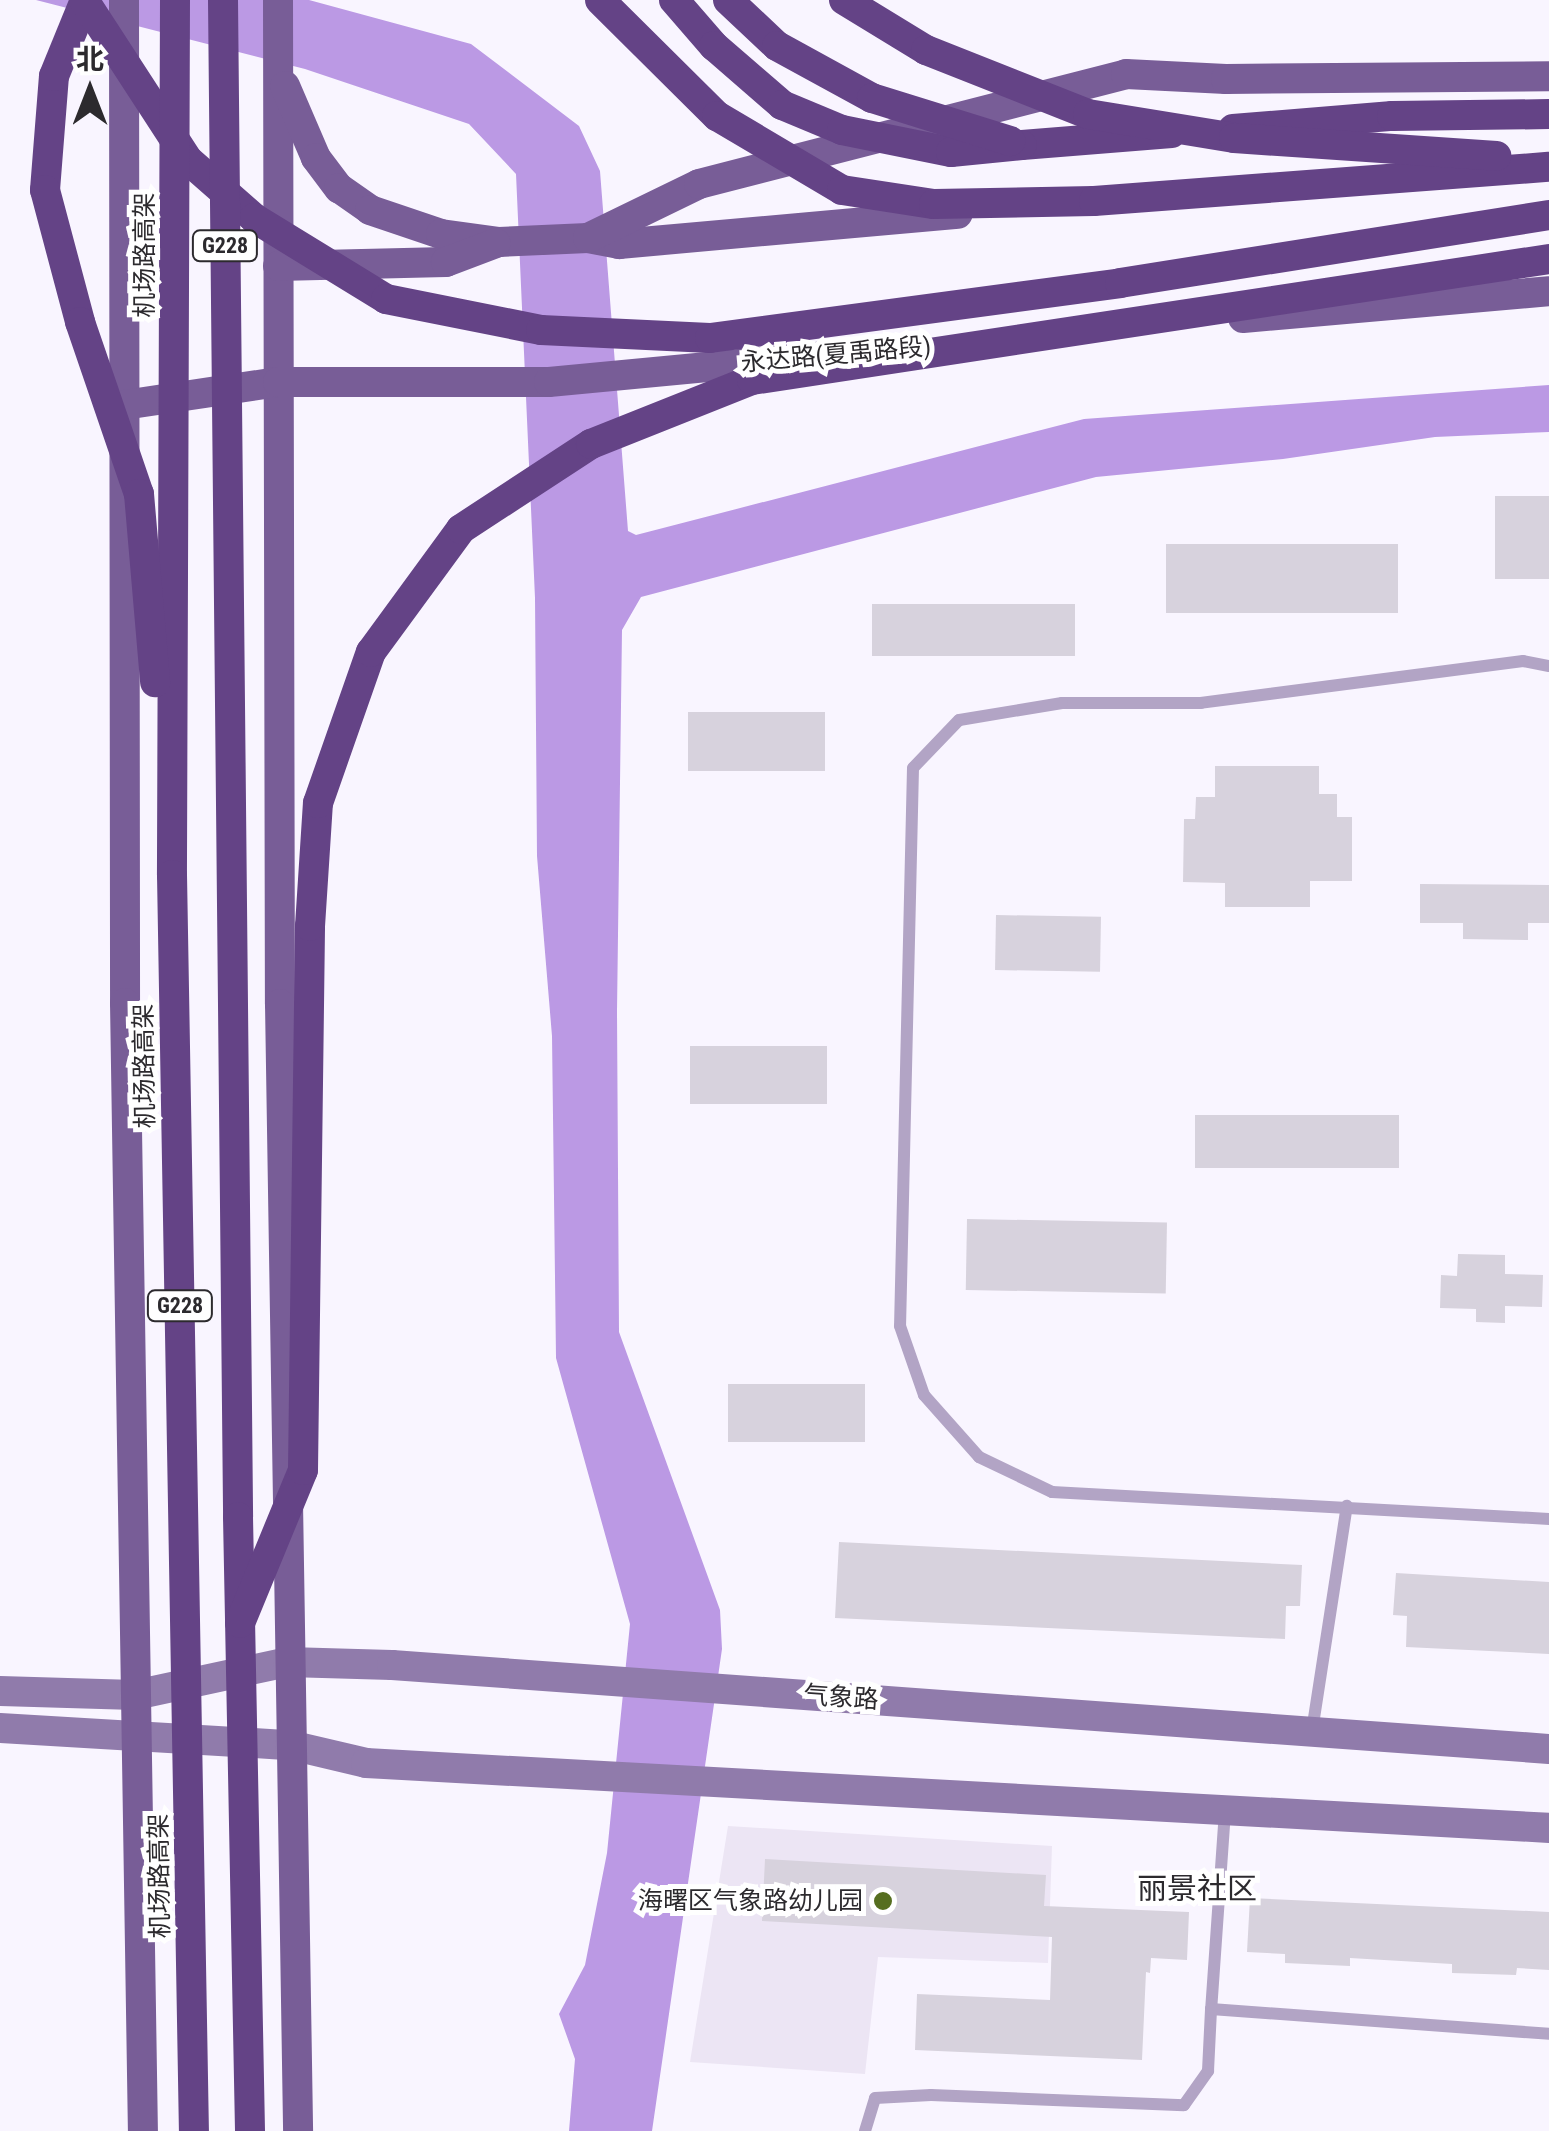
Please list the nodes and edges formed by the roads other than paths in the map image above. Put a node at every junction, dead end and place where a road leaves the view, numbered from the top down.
1 (85, 0) edge
2 (124, 0) edge
3 (176, 0) edge
4 (223, 0) edge
5 (278, 0) edge
6 (600, 0) edge
7 (674, 0) edge
8 (728, 0) edge
9 (844, 0) edge
10 (278, 62) junction
11 (1549, 76) edge
12 (1549, 114) edge
13 (1022, 145) junction
14 (1549, 163) edge
15 (1549, 215) edge
16 (588, 238) junction
17 (499, 242) junction
18 (1549, 259) edge
19 (278, 266) junction
20 (1549, 291) edge
21 (278, 382) junction
22 (124, 405) junction
23 (1549, 666) edge
24 (172, 874) junction
25 (1346, 1506) junction
26 (1549, 1519) edge
27 (240, 1623) junction
28 (288, 1662) junction
29 (0, 1691) edge
30 (135, 1695) junction
31 (0, 1728) edge
32 (1312, 1732) junction
33 (135, 1733) junction
34 (290, 1745) junction
35 (1549, 1749) edge
36 (1225, 1811) junction
37 (1549, 1828) edge
38 (1211, 2009) junction
39 (1549, 2034) edge
40 (143, 2131) edge
41 (194, 2131) edge
42 (250, 2131) edge
43 (298, 2131) edge
44 (866, 2131) edge

1 - 15 highway, bridge
1 - 24 highway, bridge
2 - 22 main road
3 - 24 highway, 机场路高架 / G228, bridge
4 - 27 highway, G228, bridge
5 - 10 main road
6 - 14 highway, bridge
7 - 13 highway, bridge
8 - 13 highway, bridge
9 - 14 highway, bridge
10 - 17 main road
10 - 19 main road
11 - 16 main road
12 - 13 highway, bridge
14 - 16 main road
16 - 17 main road
17 - 19 main road
18 - 27 highway, bridge
19 - 21 main road
20 - 21 main road, 永达路(夏禹路段)
21 - 22 main road, 永达路(夏禹路段)
21 - 28 main road
22 - 30 main road
23 - 25 lane
24 - 41 highway, 机场路高架 / G228, bridge
25 - 26 lane
25 - 32 lane
27 - 42 highway, G228, bridge
28 - 30 street, 气象路
28 - 32 street, 气象路
28 - 34 main road
29 - 30 street, 气象路
30 - 33 main road
31 - 33 street
32 - 35 street, 气象路
33 - 34 street
33 - 40 main road
34 - 36 street
34 - 43 main road
36 - 37 street
36 - 38 lane
38 - 39 lane
38 - 44 lane

